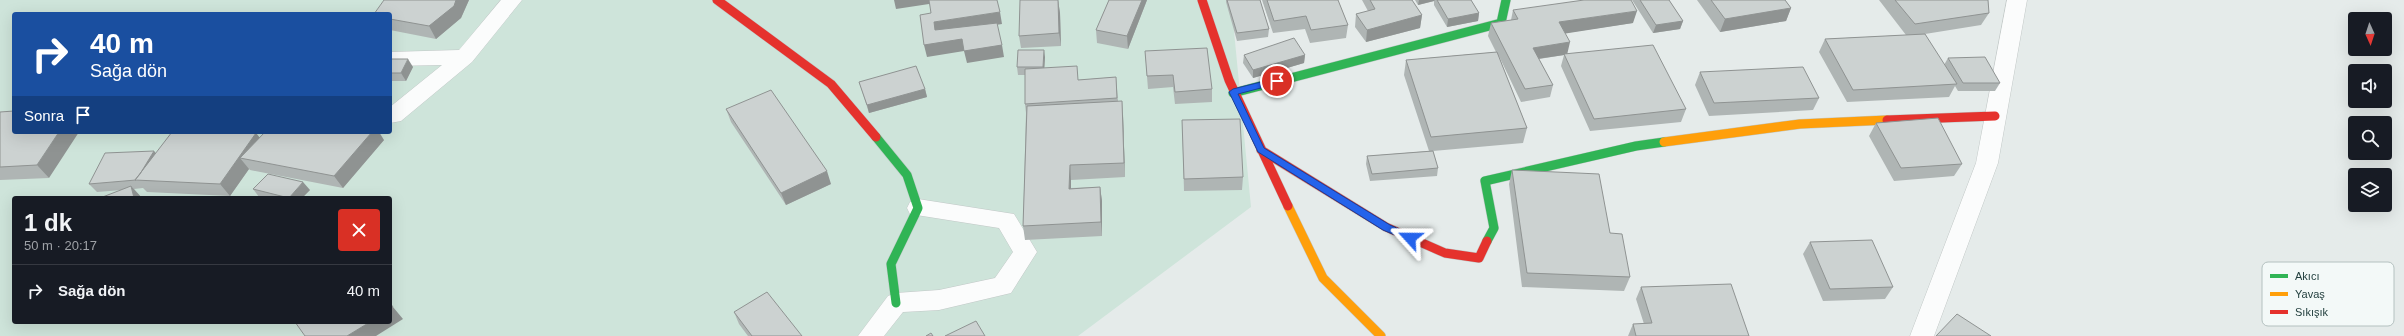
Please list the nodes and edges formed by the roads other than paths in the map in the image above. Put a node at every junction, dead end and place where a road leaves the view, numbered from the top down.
1 (512, 0) edge
2 (717, 0) edge
3 (1202, 0) edge
4 (1506, 0) edge
5 (2017, 0) edge
6 (465, 56) junction
7 (392, 59) edge
8 (1233, 92) junction
9 (393, 116) dead end
10 (1995, 116) junction
11 (1261, 150) junction
12 (918, 208) junction
13 (896, 304) junction
14 (870, 336) edge
15 (1381, 336) edge
16 (1922, 336) edge

1 - 6 street
2 - 12 street
3 - 8 street
4 - 8 street
5 - 10 street
6 - 7 street
6 - 9 street
8 - 11 street
10 - 11 street
10 - 16 street
11 - 15 street
12 - 13 street
12 - 13 street
13 - 14 street

